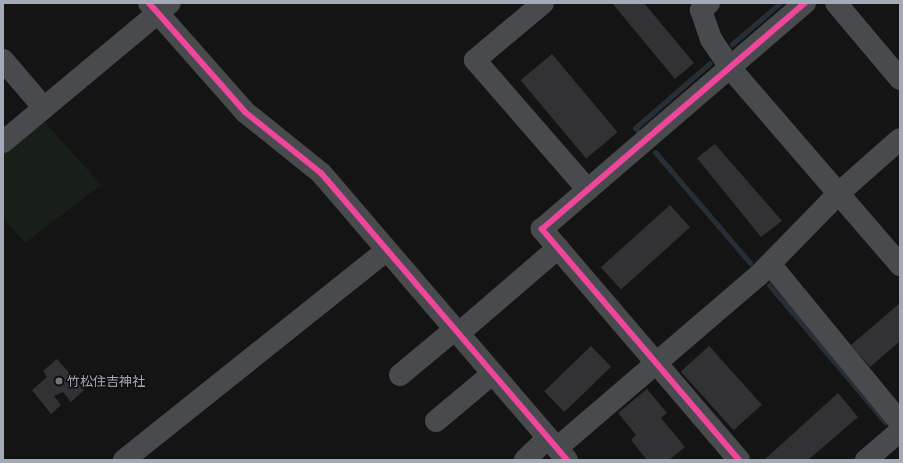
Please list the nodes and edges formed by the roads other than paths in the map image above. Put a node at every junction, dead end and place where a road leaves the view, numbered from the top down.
1 (542, 3) edge
2 (805, 3) edge
3 (836, 3) edge
4 (702, 5) edge
5 (159, 7) edge
6 (3, 60) edge
7 (731, 69) junction
8 (900, 79) edge
9 (44, 108) junction
10 (900, 139) edge
11 (3, 142) edge
12 (588, 190) junction
13 (839, 193) junction
14 (558, 248) junction
15 (386, 251) junction
16 (770, 264) junction
17 (900, 265) edge
18 (456, 332) junction
19 (656, 365) junction
20 (492, 374) junction
21 (400, 375) dead end
22 (436, 422) dead end
23 (900, 422) edge
24 (900, 431) edge
25 (558, 449) edge
26 (124, 460) edge
27 (524, 460) edge
28 (739, 460) edge
29 (866, 460) edge

1 - 12 street
2 - 7 street
3 - 8 street
4 - 7 street
5 - 9 street
5 - 15 street
6 - 9 street
7 - 12 street
7 - 13 street
9 - 11 street
10 - 13 street
12 - 14 street
13 - 16 street
13 - 17 street
14 - 18 street
14 - 19 street
15 - 18 street
15 - 26 street
16 - 19 street
16 - 23 street
18 - 20 street
18 - 21 street
19 - 25 street
19 - 28 street
20 - 22 street
20 - 25 street
24 - 29 street
25 - 27 street

